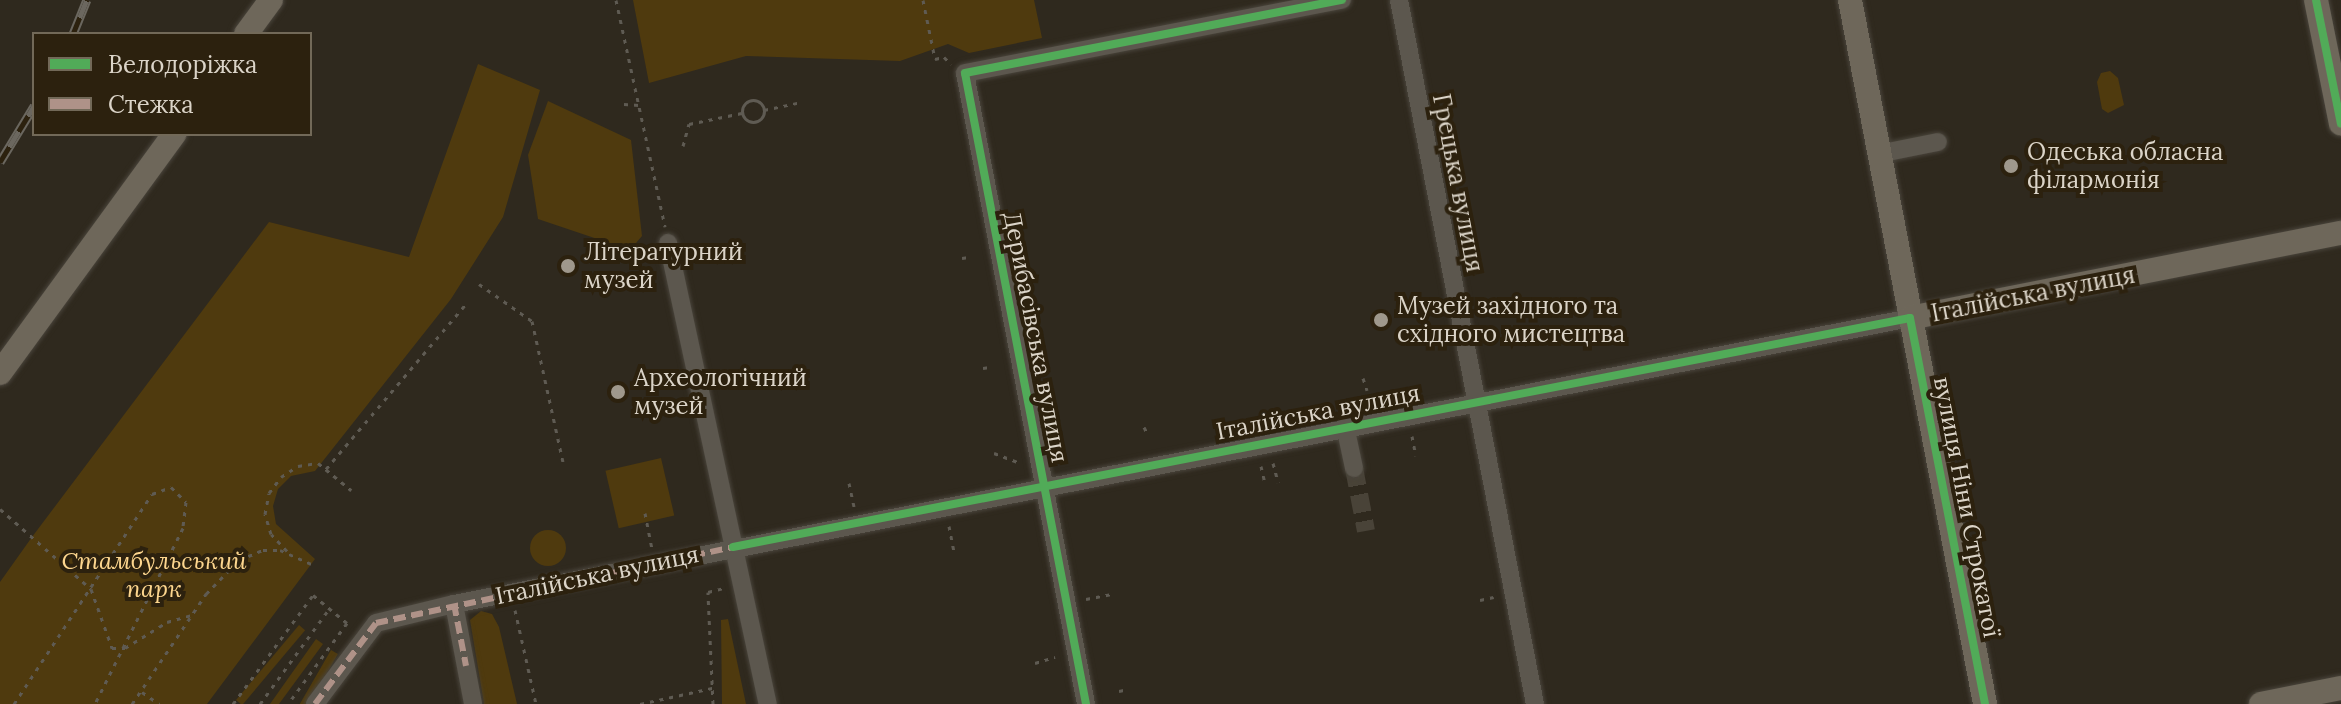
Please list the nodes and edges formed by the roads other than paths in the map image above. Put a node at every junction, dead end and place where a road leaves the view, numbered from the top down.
1 (271, 0) edge
2 (1342, 0) edge
3 (1399, 0) edge
4 (1850, 0) edge
5 (2316, 0) edge
6 (247, 32) edge
7 (2341, 124) edge
8 (173, 136) edge
9 (1938, 142) dead end
10 (1878, 154) junction
11 (2341, 233) edge
12 (668, 243) road end
13 (1910, 318) junction
14 (0, 373) edge
15 (1475, 402) junction
16 (1345, 426) junction
17 (1354, 468) tunnel mouth
18 (1044, 486) junction
19 (733, 547) junction
20 (454, 604) junction
21 (2341, 688) edge
22 (315, 704) edge
23 (473, 704) edge
24 (768, 704) edge
25 (1086, 704) edge
26 (1535, 704) edge
27 (1985, 704) edge
28 (2261, 704) edge

1 - 6 main road
2 - 18 street, Дерибасівська вулиця
3 - 15 street, Грецька вулиця
4 - 10 main road, вулиця Ніни Строкатої
5 - 7 main road
8 - 14 main road
9 - 10 street
10 - 13 main road, вулиця Ніни Строкатої
11 - 13 main road, Італійська вулиця
12 - 19 street
13 - 15 street, Італійська вулиця
13 - 27 main road, вулиця Ніни Строкатої
15 - 16 street, Італійська вулиця
15 - 26 street, Грецька вулиця
16 - 17 street
16 - 18 street, Італійська вулиця
18 - 19 street, Італійська вулиця
18 - 25 street, Дерибасівська вулиця
19 - 20 street, Італійська вулиця
19 - 24 street
20 - 22 street, Італійська вулиця
20 - 23 street
21 - 28 main road

